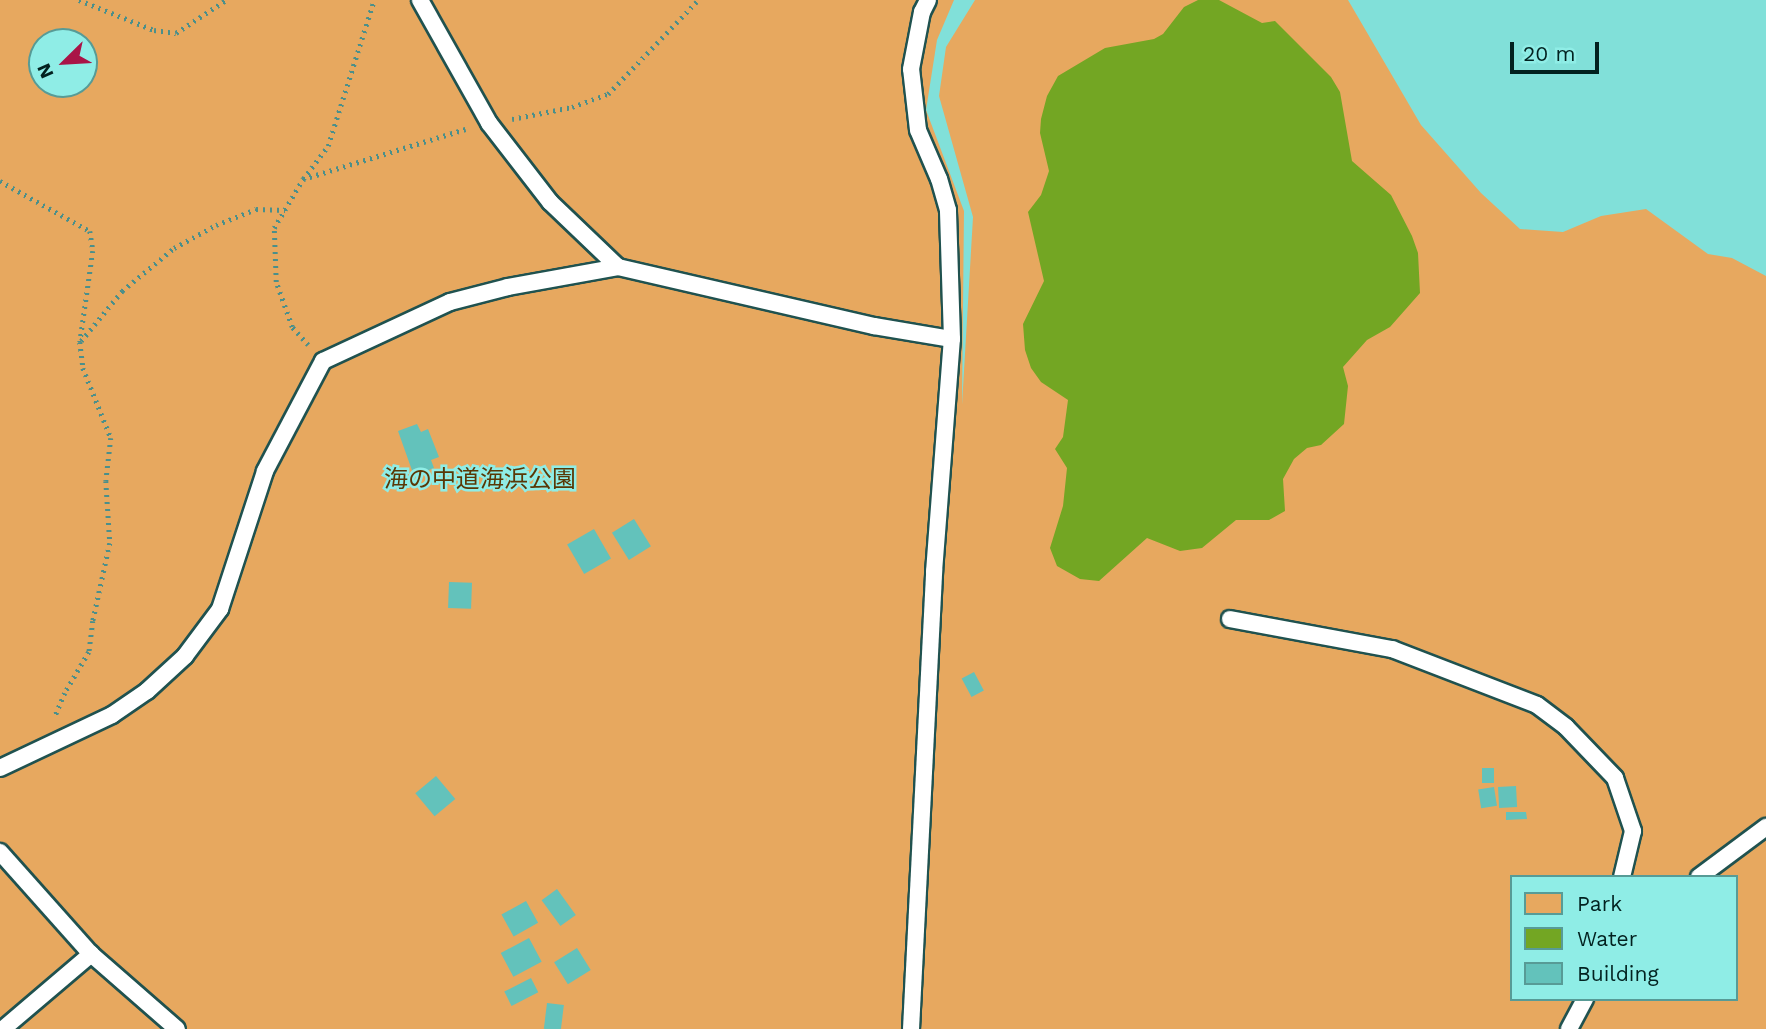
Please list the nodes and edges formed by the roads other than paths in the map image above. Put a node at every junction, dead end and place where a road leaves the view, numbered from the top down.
1 (420, 0) edge
2 (928, 0) edge
3 (618, 267) junction
4 (952, 339) junction
5 (1230, 619) dead end
6 (0, 768) edge
7 (1766, 827) edge
8 (0, 852) edge
9 (1622, 875) edge
10 (1702, 875) edge
11 (91, 954) junction
12 (1584, 1001) edge
13 (3, 1029) edge
14 (177, 1029) edge
15 (911, 1029) edge
16 (1569, 1029) edge

1 - 3 lane
2 - 4 lane
3 - 4 lane
3 - 6 lane
4 - 15 lane
5 - 9 lane
7 - 10 lane
8 - 11 lane
11 - 13 lane
11 - 14 lane
12 - 16 lane

